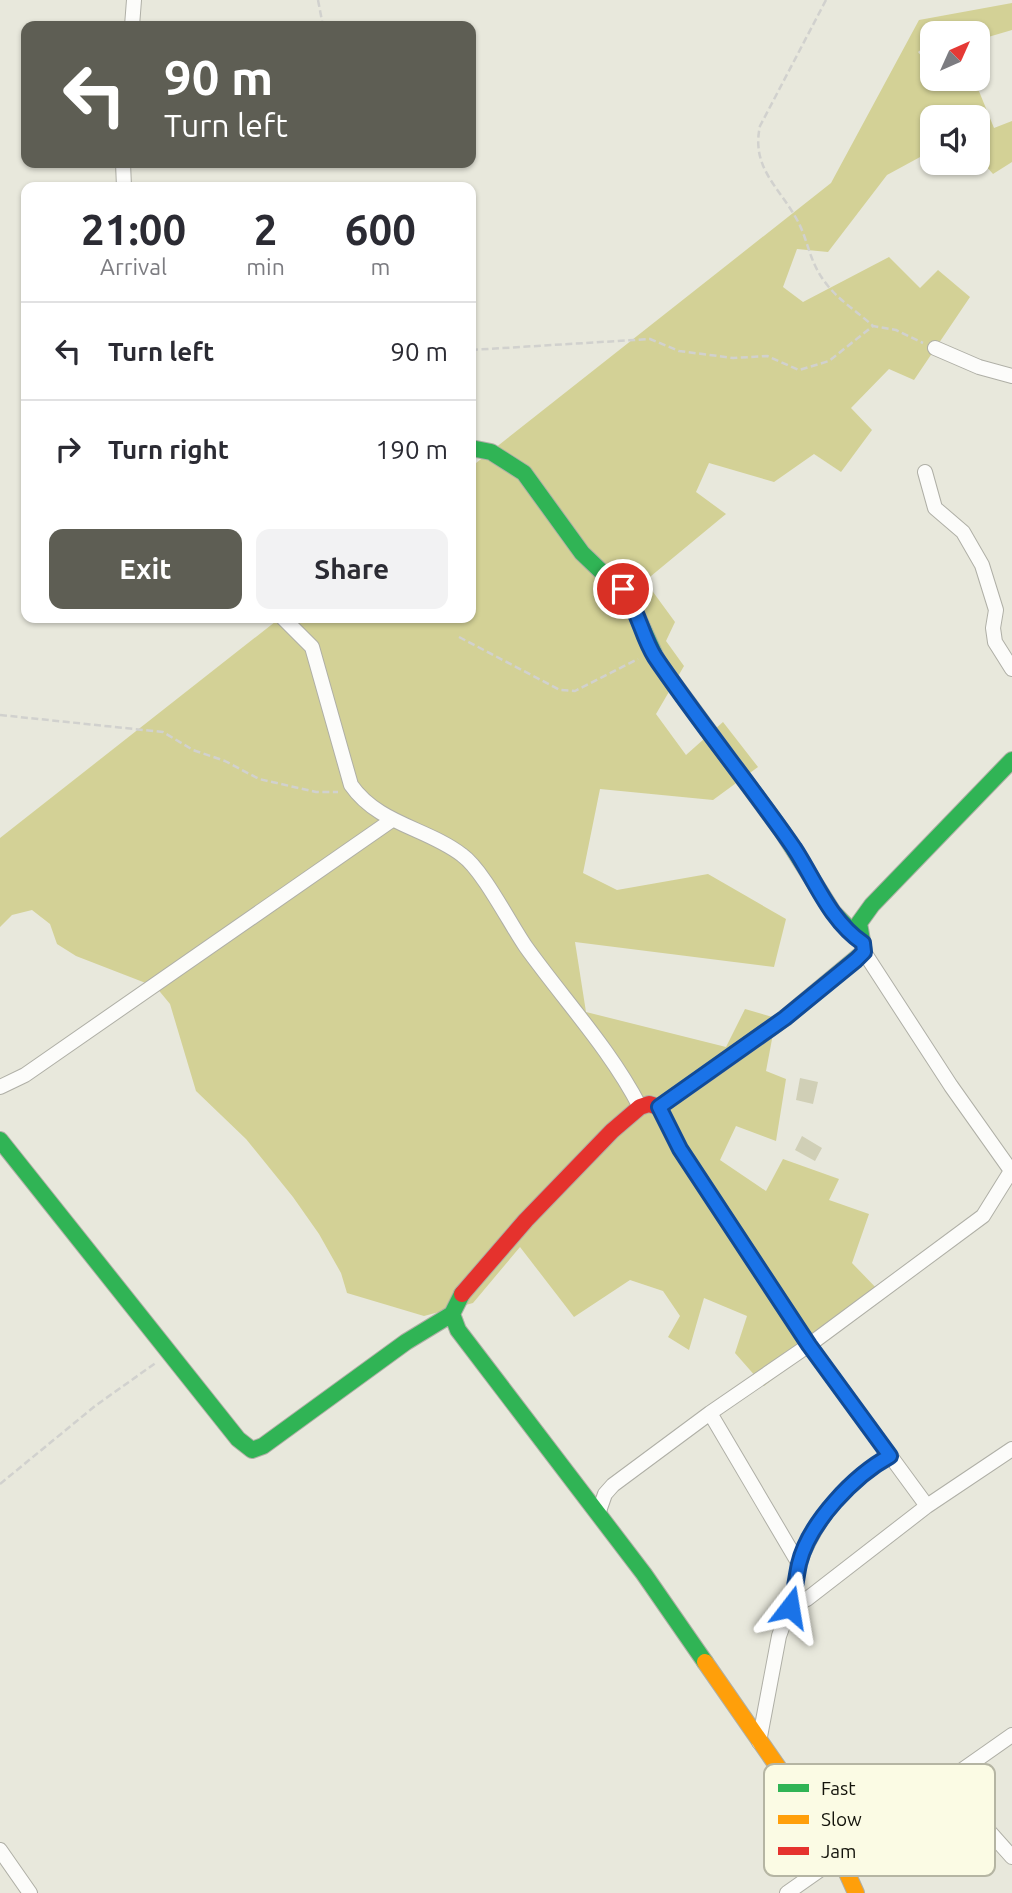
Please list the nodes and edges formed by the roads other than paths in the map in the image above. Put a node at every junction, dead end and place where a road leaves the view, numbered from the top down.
1 (134, 0) edge
2 (132, 21) edge
3 (935, 348) road end
4 (1012, 376) edge
5 (476, 448) edge
6 (925, 472) dead end
7 (288, 623) edge
8 (1012, 669) edge
9 (1012, 760) edge
10 (391, 820) junction
11 (863, 947) junction
12 (0, 1087) edge
13 (640, 1107) junction
14 (659, 1107) junction
15 (0, 1140) edge
16 (1012, 1171) edge
17 (452, 1314) junction
18 (809, 1345) junction
19 (710, 1413) junction
20 (1012, 1449) edge
21 (890, 1456) junction
22 (927, 1506) junction
23 (598, 1514) junction
24 (799, 1564) junction
25 (790, 1607) junction
26 (1012, 1735) edge
27 (759, 1742) junction
28 (775, 1764) edge
29 (972, 1764) edge
30 (995, 1838) edge
31 (0, 1850) edge
32 (1012, 1857) edge
33 (810, 1876) edge
34 (848, 1876) edge
35 (30, 1893) edge
36 (787, 1893) edge
37 (856, 1893) edge

1 - 2 street
3 - 4 street
5 - 11 street
6 - 8 street
7 - 10 street
9 - 11 street
10 - 12 street
10 - 13 street
11 - 14 street
11 - 16 street
13 - 14 street
13 - 17 street
14 - 18 street
15 - 17 street
16 - 18 street
17 - 23 street
18 - 19 street
18 - 21 street
19 - 23 street
19 - 24 street
20 - 22 street
21 - 22 street
21 - 24 street
22 - 25 street
23 - 27 street
24 - 25 street
25 - 27 street
26 - 29 street
27 - 28 street
30 - 32 street
31 - 35 street
33 - 36 street
34 - 37 street

